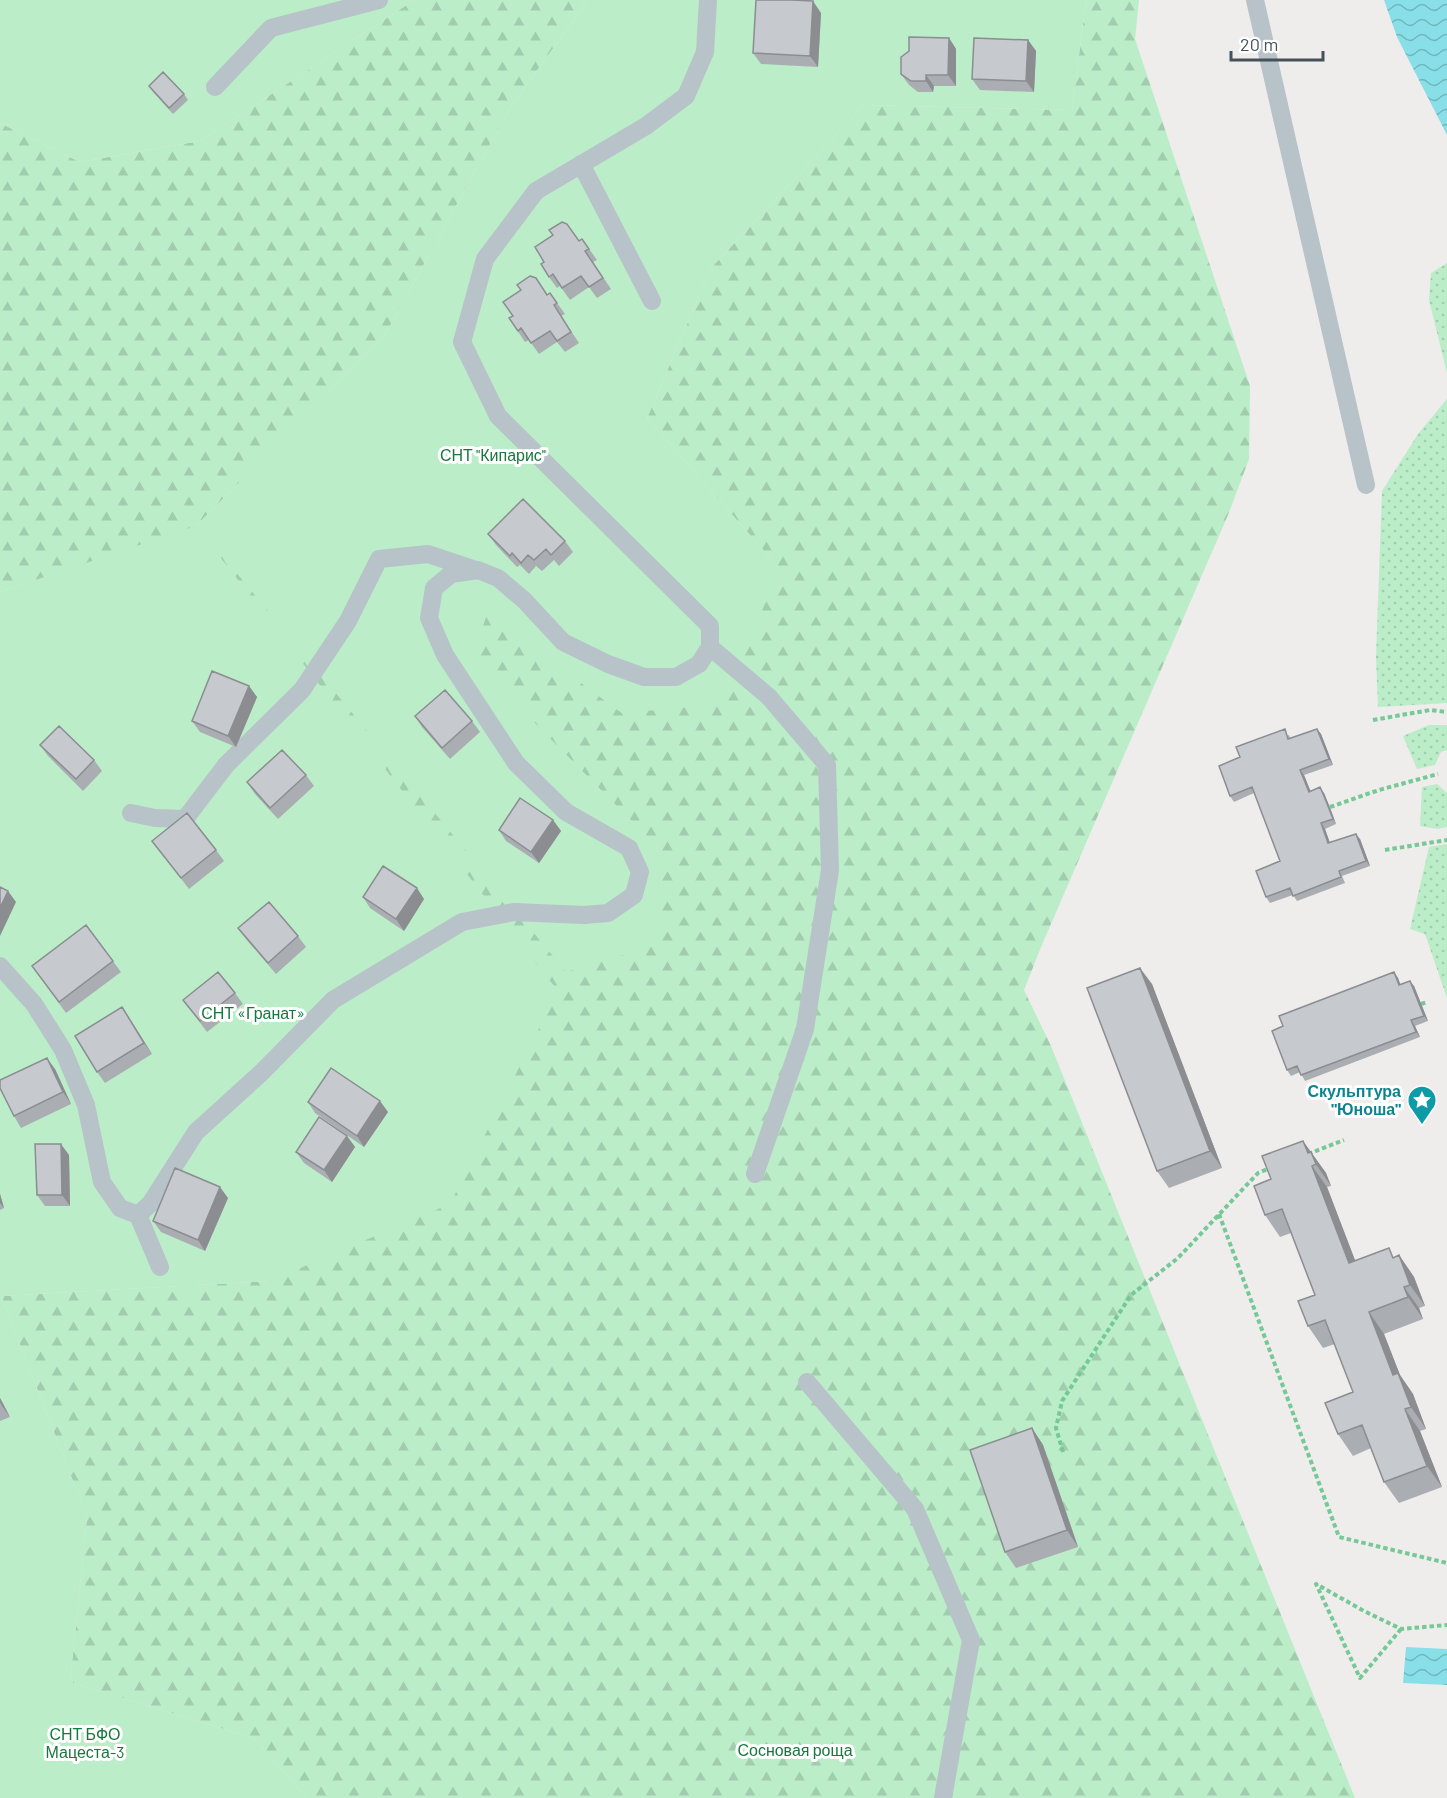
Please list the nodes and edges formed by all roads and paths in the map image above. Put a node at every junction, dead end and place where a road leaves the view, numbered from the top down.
1 (379, 0) edge
2 (708, 0) edge
3 (1255, 0) edge
4 (215, 87) dead end
5 (581, 164) junction
6 (652, 301) dead end
7 (1366, 485) dead end
8 (478, 570) junction
9 (710, 647) junction
10 (1447, 712) edge
11 (1373, 720) dead end
12 (1438, 774) dead end
13 (1330, 807) edge
14 (131, 813) dead end
15 (1447, 840) edge
16 (1385, 850) dead end
17 (0, 966) edge
18 (1427, 1002) dead end
19 (1421, 1004) edge
20 (1344, 1140) dead end
21 (1301, 1157) edge
22 (1280, 1165) edge
23 (755, 1174) dead end
24 (138, 1215) junction
25 (1220, 1215) junction
26 (160, 1267) dead end
27 (807, 1382) dead end
28 (1063, 1452) dead end
29 (1447, 1563) edge
30 (1447, 1625) edge
31 (1401, 1629) junction
32 (943, 1798) edge

1 - 4 lane
2 - 5 lane
3 - 7 lane
5 - 6 lane
5 - 9 lane
8 - 9 lane
8 - 14 lane
8 - 24 lane
9 - 23 lane
10 - 11 path
12 - 13 path
15 - 16 path
17 - 24 lane
18 - 19 path
20 - 21 path
22 - 25 path
24 - 26 lane
25 - 28 path
25 - 29 path
27 - 32 lane
30 - 31 path
31 - 31 path

